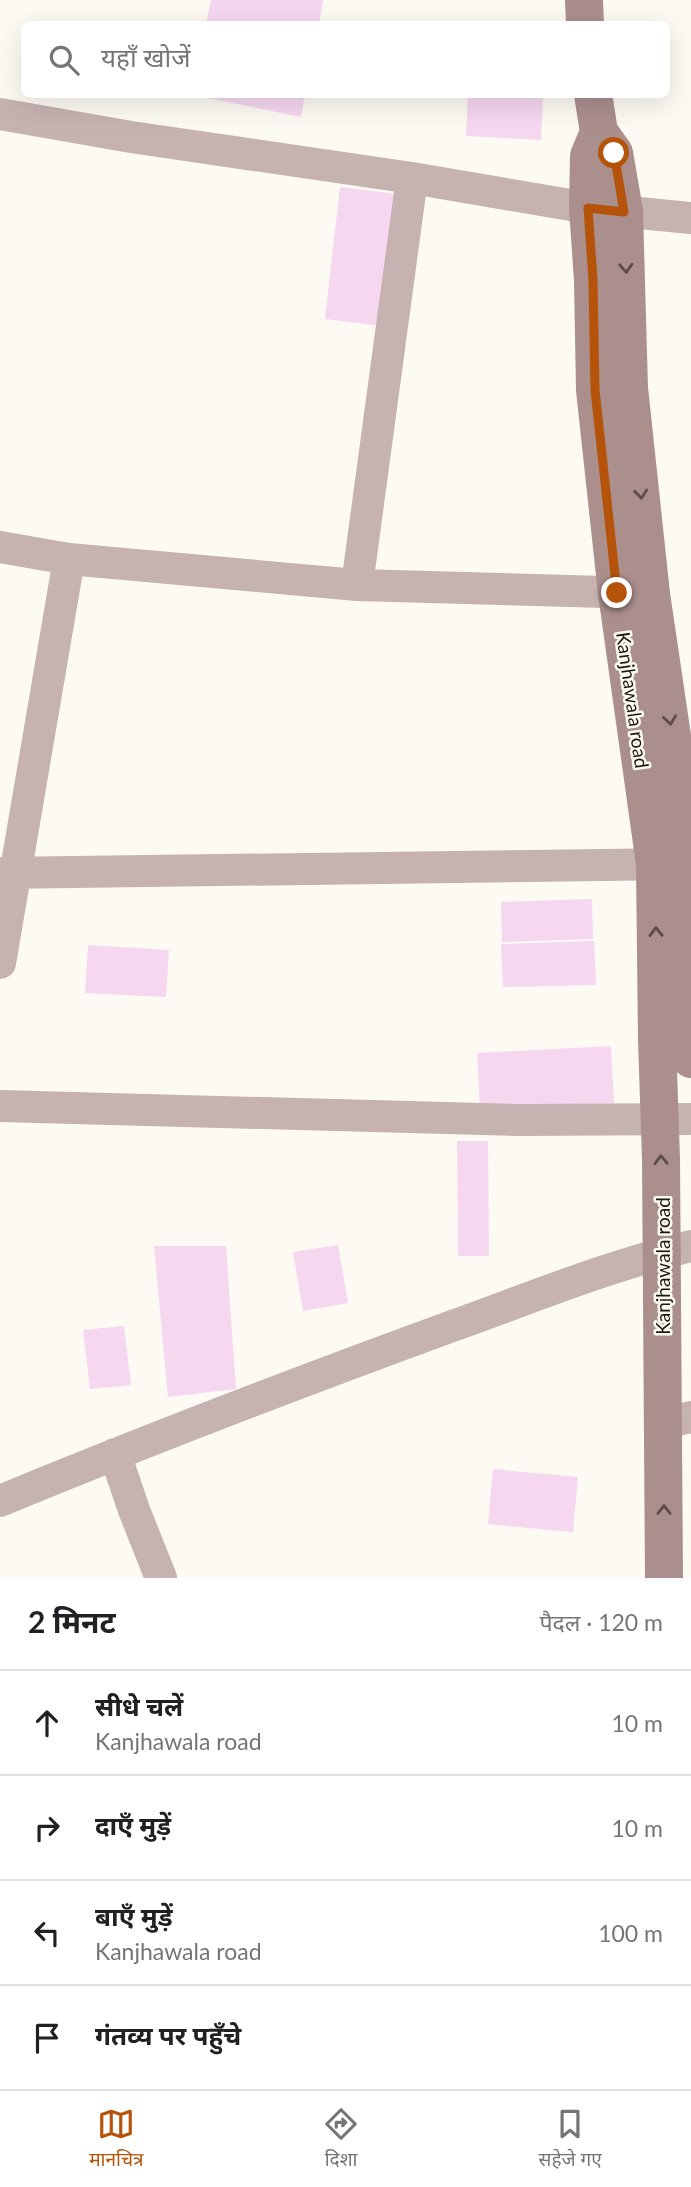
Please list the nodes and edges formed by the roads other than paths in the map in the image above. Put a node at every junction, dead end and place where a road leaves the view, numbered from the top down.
1 (584, 0) edge
2 (585, 21) edge
3 (594, 98) edge
4 (0, 114) edge
5 (412, 178) junction
6 (606, 210) junction
7 (691, 218) edge
8 (0, 547) edge
9 (69, 559) junction
10 (357, 585) junction
11 (634, 593) junction
12 (671, 864) junction
13 (8, 874) edge
14 (0, 963) edge
15 (691, 1059) edge
16 (0, 1106) edge
17 (675, 1119) edge
18 (676, 1249) edge
19 (677, 1420) edge
20 (115, 1454) junction
21 (0, 1501) edge
22 (161, 1578) edge
23 (664, 1578) edge

1 - 2 main road
3 - 6 main road, Kanjhawala road
4 - 5 street
5 - 6 street
5 - 10 street
6 - 7 street
6 - 11 main road, Kanjhawala road
8 - 9 street
9 - 10 street
9 - 13 street
10 - 11 street
11 - 12 main road, Kanjhawala road
12 - 13 street
12 - 15 main road, Kanjhawala road
17 -> 12 main road, Kanjhawala road
13 - 14 street
16 - 17 street
18 -> 17 main road, Kanjhawala road
18 - 19 main road, Kanjhawala road
18 - 20 street
23 -> 19 main road, Kanjhawala road
20 - 21 street
20 - 22 street

